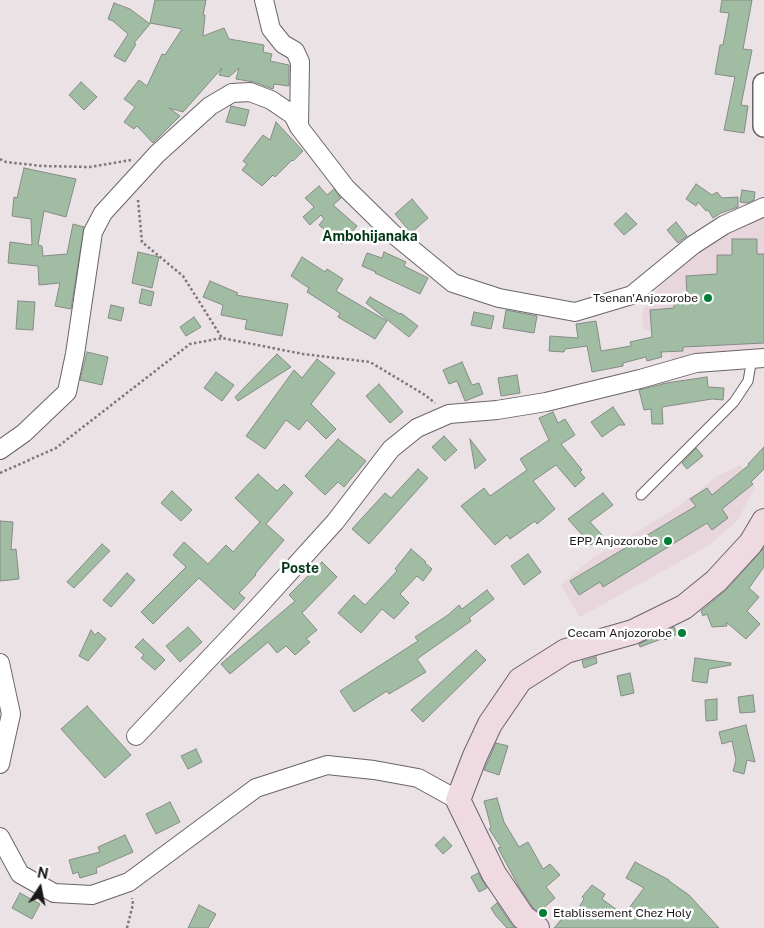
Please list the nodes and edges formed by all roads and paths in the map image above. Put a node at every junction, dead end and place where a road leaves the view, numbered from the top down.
1 (264, 0) edge
2 (764, 84) edge
3 (764, 126) edge
4 (300, 127) junction
5 (157, 154) junction
6 (0, 159) edge
7 (137, 192) dead end
8 (764, 208) edge
9 (222, 338) junction
10 (758, 358) edge
11 (449, 414) junction
12 (0, 450) edge
13 (0, 473) edge
14 (641, 495) dead end
15 (764, 522) edge
16 (0, 662) edge
17 (136, 736) dead end
18 (0, 764) edge
19 (458, 800) junction
20 (0, 837) edge
21 (129, 882) junction
22 (128, 928) edge
23 (537, 928) edge

1 - 4 street
2 - 3 street
4 - 5 street
4 - 8 street
5 - 6 path
5 - 12 street
7 - 9 path
9 - 11 path
9 - 13 path
10 - 11 street
10 - 14 lane
11 - 17 street
15 - 19 main road
16 - 18 street
19 - 21 street
19 - 23 main road
20 - 21 street
21 - 22 path

